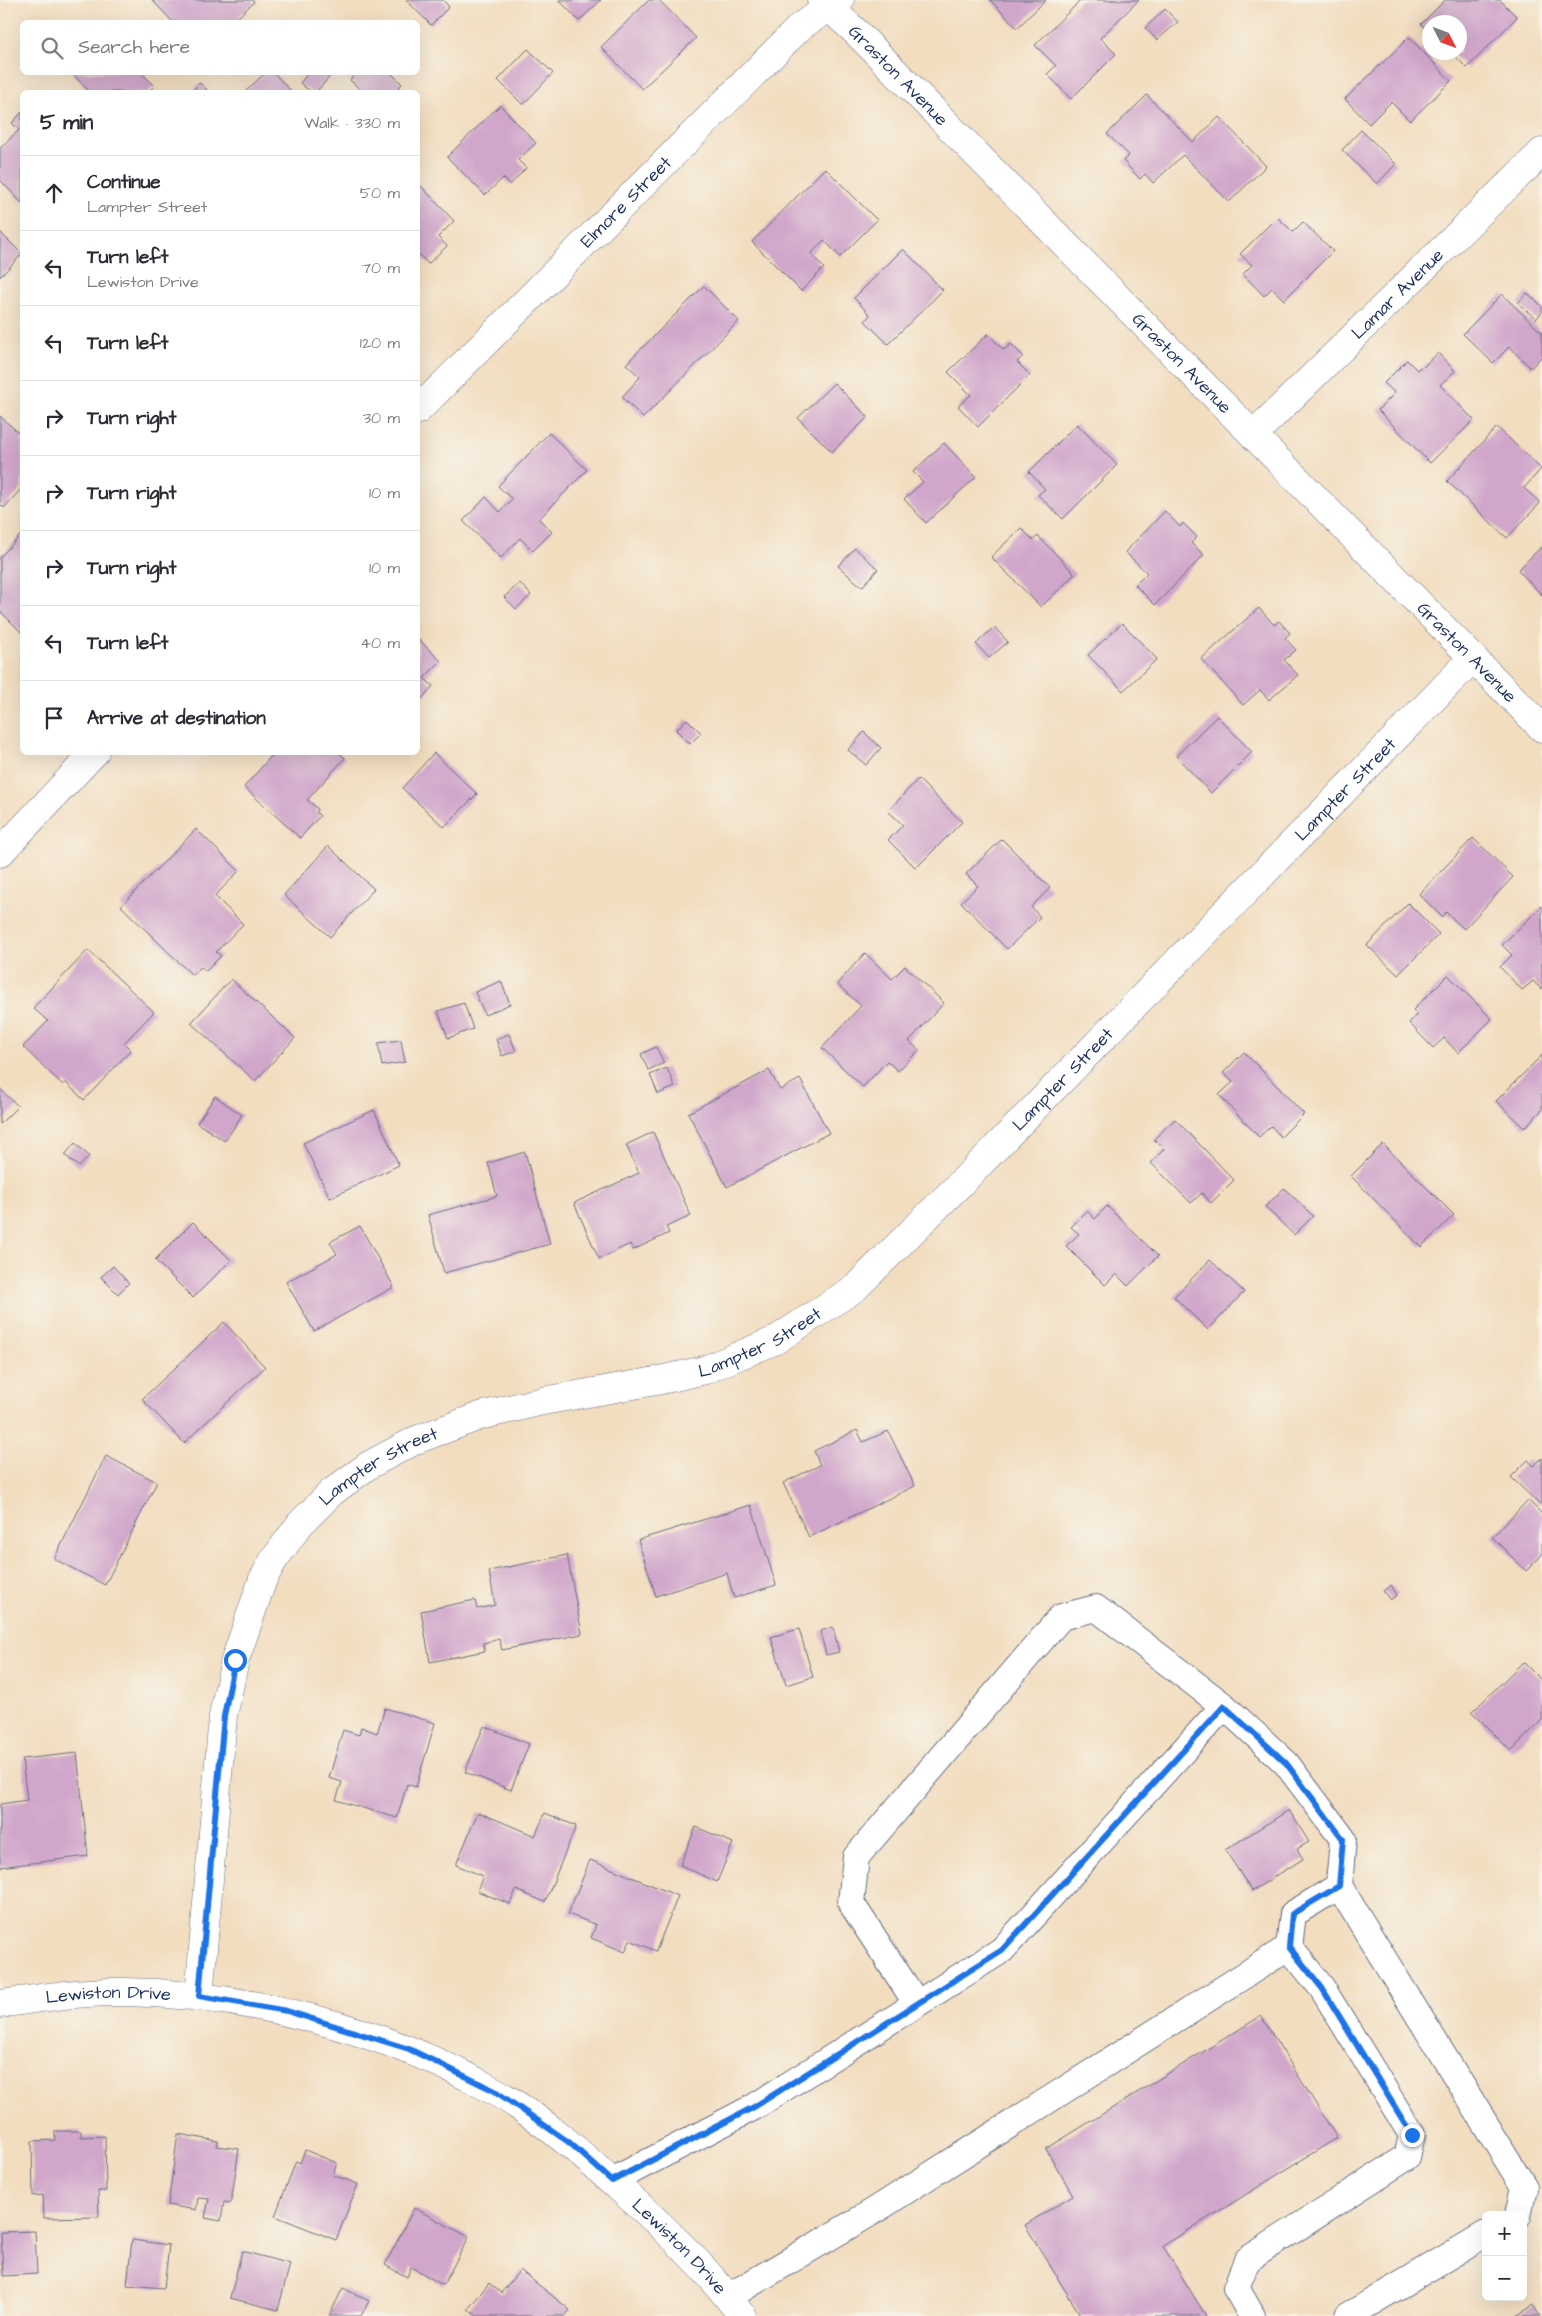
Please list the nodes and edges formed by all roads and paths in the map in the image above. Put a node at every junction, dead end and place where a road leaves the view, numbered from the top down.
1 (830, 3) edge
2 (1542, 152) edge
3 (420, 408) edge
4 (1253, 435) junction
5 (1473, 658) junction
6 (1542, 728) edge
7 (92, 755) edge
8 (0, 853) edge
9 (1224, 1706) junction
10 (1339, 1886) junction
11 (1289, 1947) junction
12 (199, 1996) junction
13 (0, 2004) edge
14 (917, 2004) junction
15 (612, 2181) junction
16 (1519, 2211) edge
17 (1482, 2236) edge
18 (735, 2306) edge
19 (1252, 2316) edge
20 (1348, 2316) edge

1 - 3 street, Elmore Street
1 - 4 street, Graston Avenue
2 - 4 street, Lamar Avenue
4 - 5 street, Graston Avenue
5 - 6 street, Graston Avenue
5 - 12 street, Lampter Street
7 - 8 street
9 - 10 lane
9 - 14 lane
9 - 14 lane
10 - 11 lane
10 - 16 lane
11 - 18 lane
11 - 19 lane
12 - 13 street, Lewiston Drive
12 - 15 street, Lewiston Drive
14 - 15 lane
15 - 18 street, Lewiston Drive
17 - 20 lane

